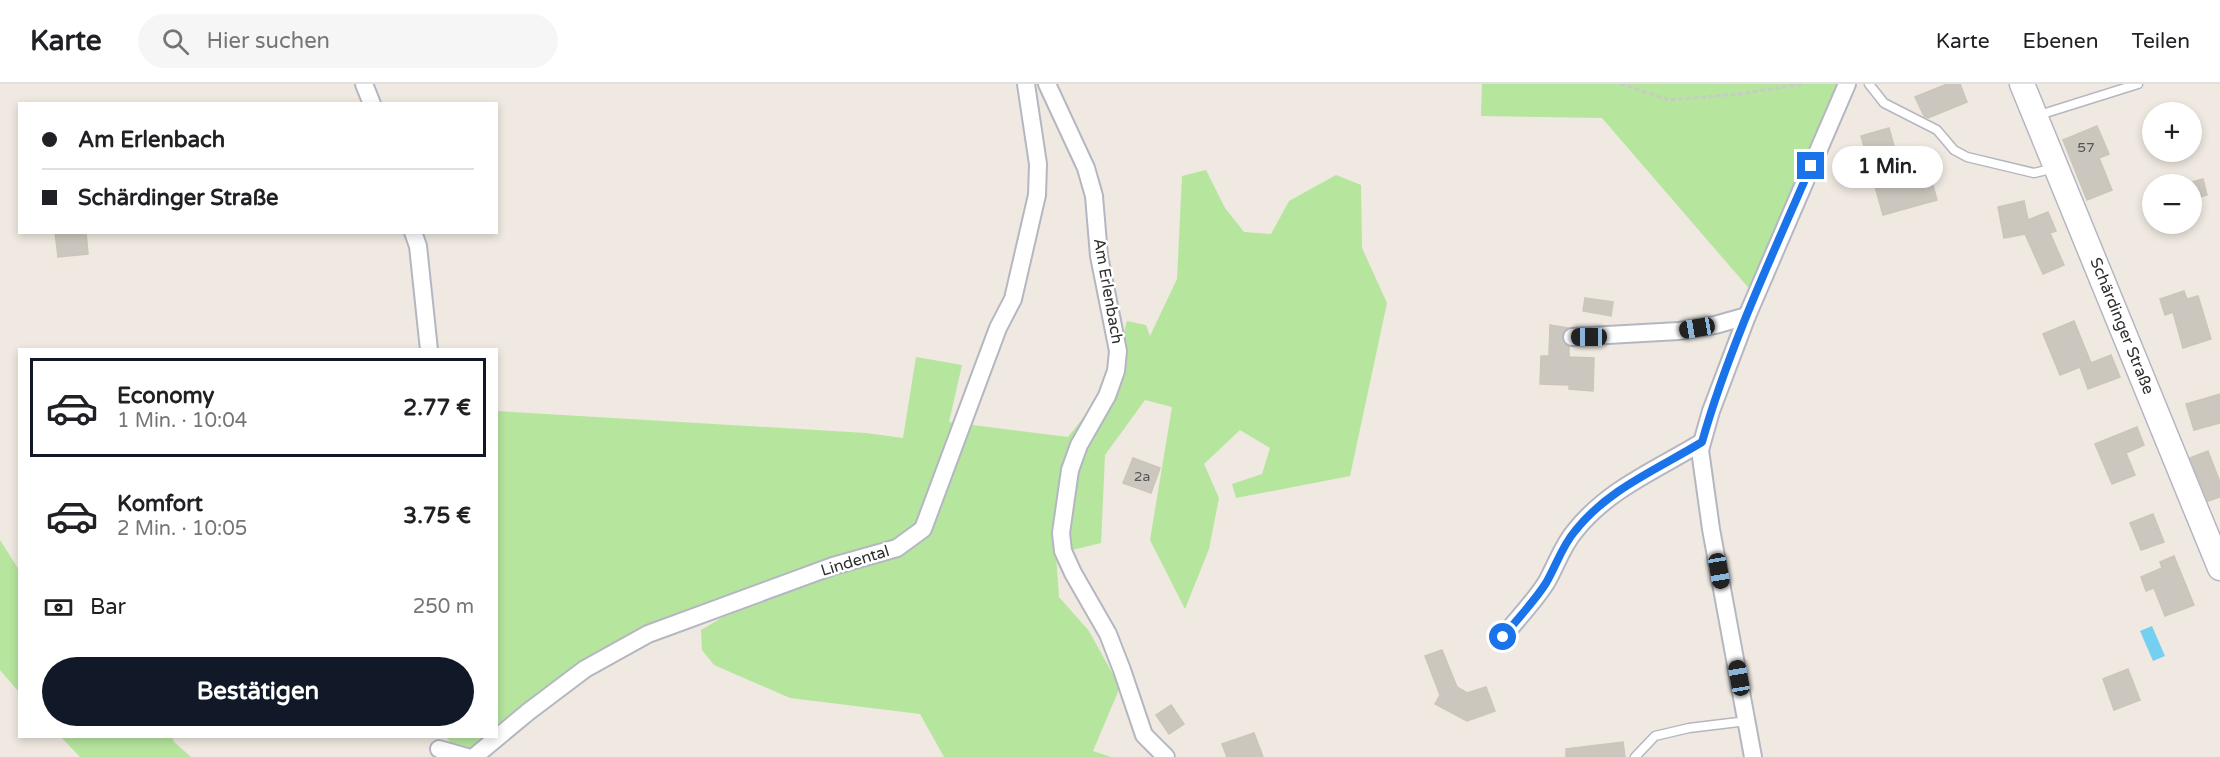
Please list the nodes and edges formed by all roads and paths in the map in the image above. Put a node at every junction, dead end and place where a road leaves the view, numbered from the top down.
1 (364, 84) edge
2 (1026, 84) edge
3 (1047, 84) edge
4 (1621, 84) edge
5 (1803, 84) edge
6 (1847, 84) edge
7 (1869, 84) edge
8 (2022, 84) edge
9 (2138, 84) edge
10 (371, 102) edge
11 (2036, 116) junction
12 (2057, 168) junction
13 (412, 234) edge
14 (1747, 316) junction
15 (1572, 337) dead end
16 (429, 348) edge
17 (1702, 442) junction
18 (2220, 568) edge
19 (1503, 637) dead end
20 (1747, 721) junction
21 (498, 738) edge
22 (498, 738) edge
23 (439, 747) edge
24 (1635, 756) edge
25 (467, 757) edge
26 (474, 757) edge
27 (1166, 757) edge
28 (1753, 757) edge

1 - 10 street
2 - 21 street, Lindental
3 - 27 street, Am Erlenbach
4 - 5 path
6 - 14 street
7 - 12 lane
8 - 11 main road, Schärdinger Straße
9 - 11 lane
11 - 12 main road, Schärdinger Straße
12 - 18 main road, Schärdinger Straße
13 - 16 street
14 - 15 street
14 - 17 street
17 - 19 street
17 - 20 street
20 - 24 lane
20 - 28 street
22 - 26 street, Lindental
23 - 25 street

